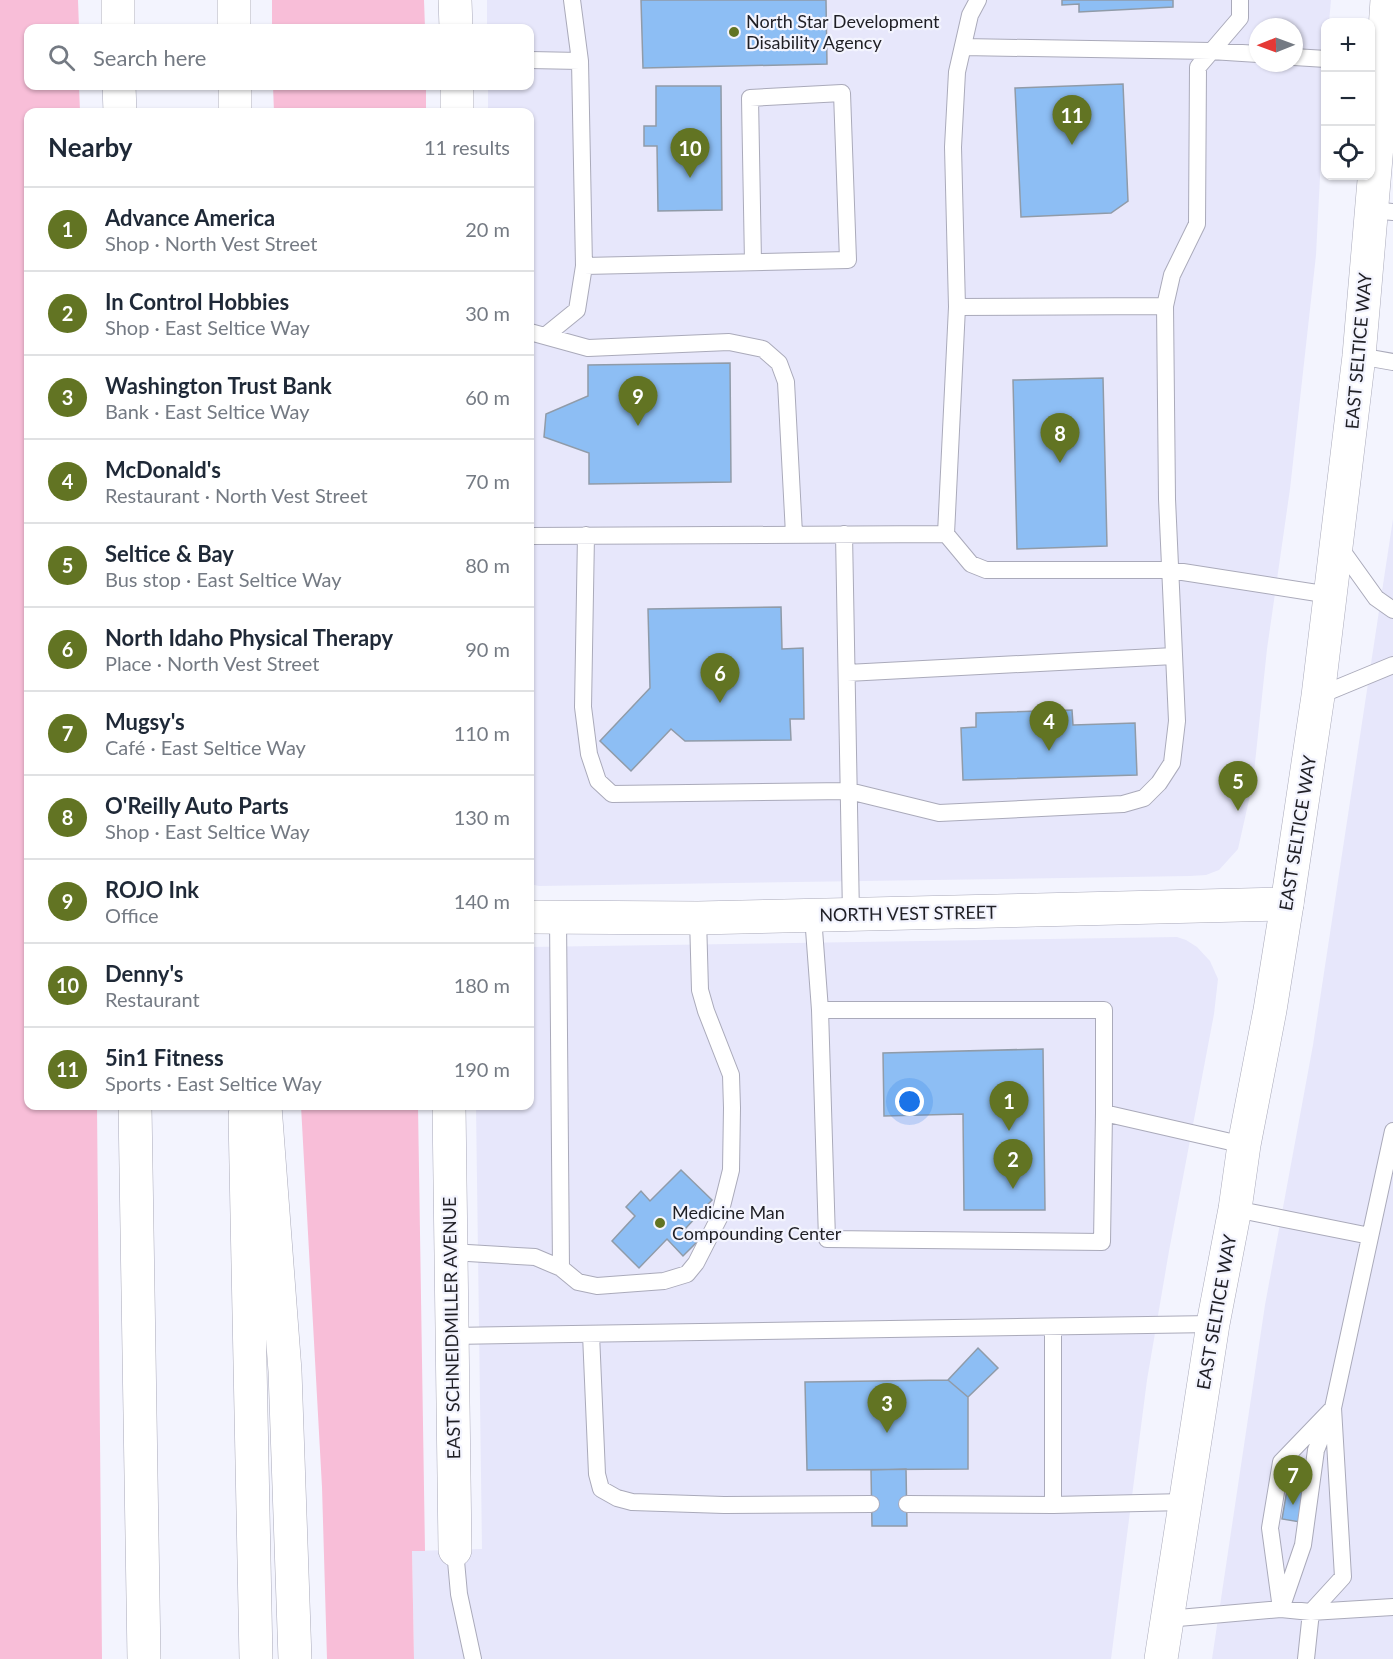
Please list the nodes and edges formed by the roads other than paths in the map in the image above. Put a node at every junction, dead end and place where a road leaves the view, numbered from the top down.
1 (118, 0) edge
2 (234, 0) edge
3 (455, 0) edge
4 (572, 0) edge
5 (978, 0) edge
6 (1240, 0) edge
7 (1386, 0) edge
8 (118, 24) edge
9 (234, 24) edge
10 (456, 24) edge
11 (963, 47) junction
12 (1211, 51) junction
13 (1249, 53) edge
14 (1303, 58) edge
15 (1321, 59) edge
16 (534, 60) edge
17 (580, 61) junction
18 (1382, 67) edge
19 (119, 90) edge
20 (235, 90) edge
21 (457, 90) edge
22 (120, 108) edge
23 (235, 108) edge
24 (457, 108) edge
25 (1382, 211) edge
26 (753, 262) junction
27 (584, 266) junction
28 (1165, 306) junction
29 (957, 307) junction
30 (538, 334) edge
31 (1359, 356) junction
32 (1393, 362) edge
33 (794, 534) junction
34 (844, 534) junction
35 (946, 534) junction
36 (586, 535) junction
37 (534, 536) edge
38 (1337, 543) junction
39 (1170, 570) junction
40 (1330, 595) junction
41 (1393, 610) edge
42 (1174, 656) junction
43 (1393, 665) edge
44 (847, 673) junction
45 (1318, 696) junction
46 (849, 791) junction
47 (1287, 904) junction
48 (851, 915) junction
49 (813, 916) junction
50 (544, 917) edge
51 (698, 918) junction
52 (820, 1010) junction
53 (135, 1110) edge
54 (245, 1110) edge
55 (265, 1110) edge
56 (449, 1110) edge
57 (1104, 1113) junction
58 (1393, 1131) edge
59 (1244, 1145) junction
60 (1235, 1209) junction
61 (1370, 1236) junction
62 (451, 1251) junction
63 (561, 1268) junction
64 (1213, 1324) junction
65 (1053, 1327) junction
66 (591, 1334) junction
67 (452, 1336) junction
68 (1332, 1408) junction
69 (1185, 1502) junction
70 (872, 1504) dead end
71 (907, 1504) dead end
72 (1053, 1505) junction
73 (455, 1550) joint
74 (142, 1552) junction
75 (1393, 1607) edge
76 (1281, 1609) junction
77 (1311, 1612) junction
78 (1167, 1619) junction
79 (136, 1659) edge
80 (144, 1659) edge
81 (256, 1659) edge
82 (295, 1659) edge
83 (473, 1659) edge
84 (1161, 1659) edge
85 (1306, 1659) edge

1 - 8 main road
2 - 9 main road
3 - 10 main road
4 - 17 lane
5 - 11 lane
6 - 12 lane
7 - 18 main road, EAST SELTICE WAY
11 - 12 lane
11 - 29 lane
12 - 13 lane
12 - 28 lane
14 - 15 lane
16 - 17 lane
17 - 27 lane
18 - 25 main road, EAST SELTICE WAY
19 - 22 main road
20 - 23 main road
21 - 24 main road
25 - 31 main road, EAST SELTICE WAY
26 - 26 lane
26 - 27 lane
27 - 30 lane
28 - 29 lane
28 - 39 lane
29 - 35 lane
30 - 33 lane
31 - 32 lane
31 - 38 main road, EAST SELTICE WAY
33 - 34 lane
33 - 36 lane
34 - 35 lane
34 - 44 lane
35 - 39 lane
36 - 37 lane
36 - 46 lane
38 - 40 main road, EAST SELTICE WAY
38 - 41 lane
39 - 40 lane
39 - 42 lane
40 - 45 main road, EAST SELTICE WAY
42 - 44 lane
42 - 46 lane
43 - 45 lane
44 - 46 lane
45 - 47 main road, EAST SELTICE WAY
46 - 48 lane
47 - 48 main road, NORTH VEST STREET
47 - 59 main road, EAST SELTICE WAY
48 - 49 main road, NORTH VEST STREET
49 - 51 main road, NORTH VEST STREET
49 - 52 lane
50 - 51 main road, NORTH VEST STREET
50 - 63 lane
51 - 63 lane
52 - 57 lane
52 - 57 lane
53 - 74 main road
54 - 81 main road
55 - 82 main road
56 - 62 main road, EAST SCHNEIDMILLER AVENUE
57 - 59 lane
58 - 61 lane
59 - 60 main road, EAST SELTICE WAY
60 - 61 lane
60 - 64 main road, EAST SELTICE WAY
61 - 68 lane
62 - 63 lane
62 - 67 main road, EAST SCHNEIDMILLER AVENUE
64 - 65 lane
64 - 69 main road, EAST SELTICE WAY
65 - 66 lane
65 - 72 lane
66 - 67 lane
66 - 70 lane
67 - 73 main road, EAST SCHNEIDMILLER AVENUE
68 - 76 lane
68 - 76 lane
68 - 77 lane
69 - 72 lane
69 - 78 main road, EAST SELTICE WAY
71 - 72 lane
73 - 83 lane
74 - 79 main road
74 - 80 main road
75 - 77 lane
76 - 77 lane
76 - 78 lane
77 - 85 lane
78 - 84 main road, EAST SELTICE WAY

